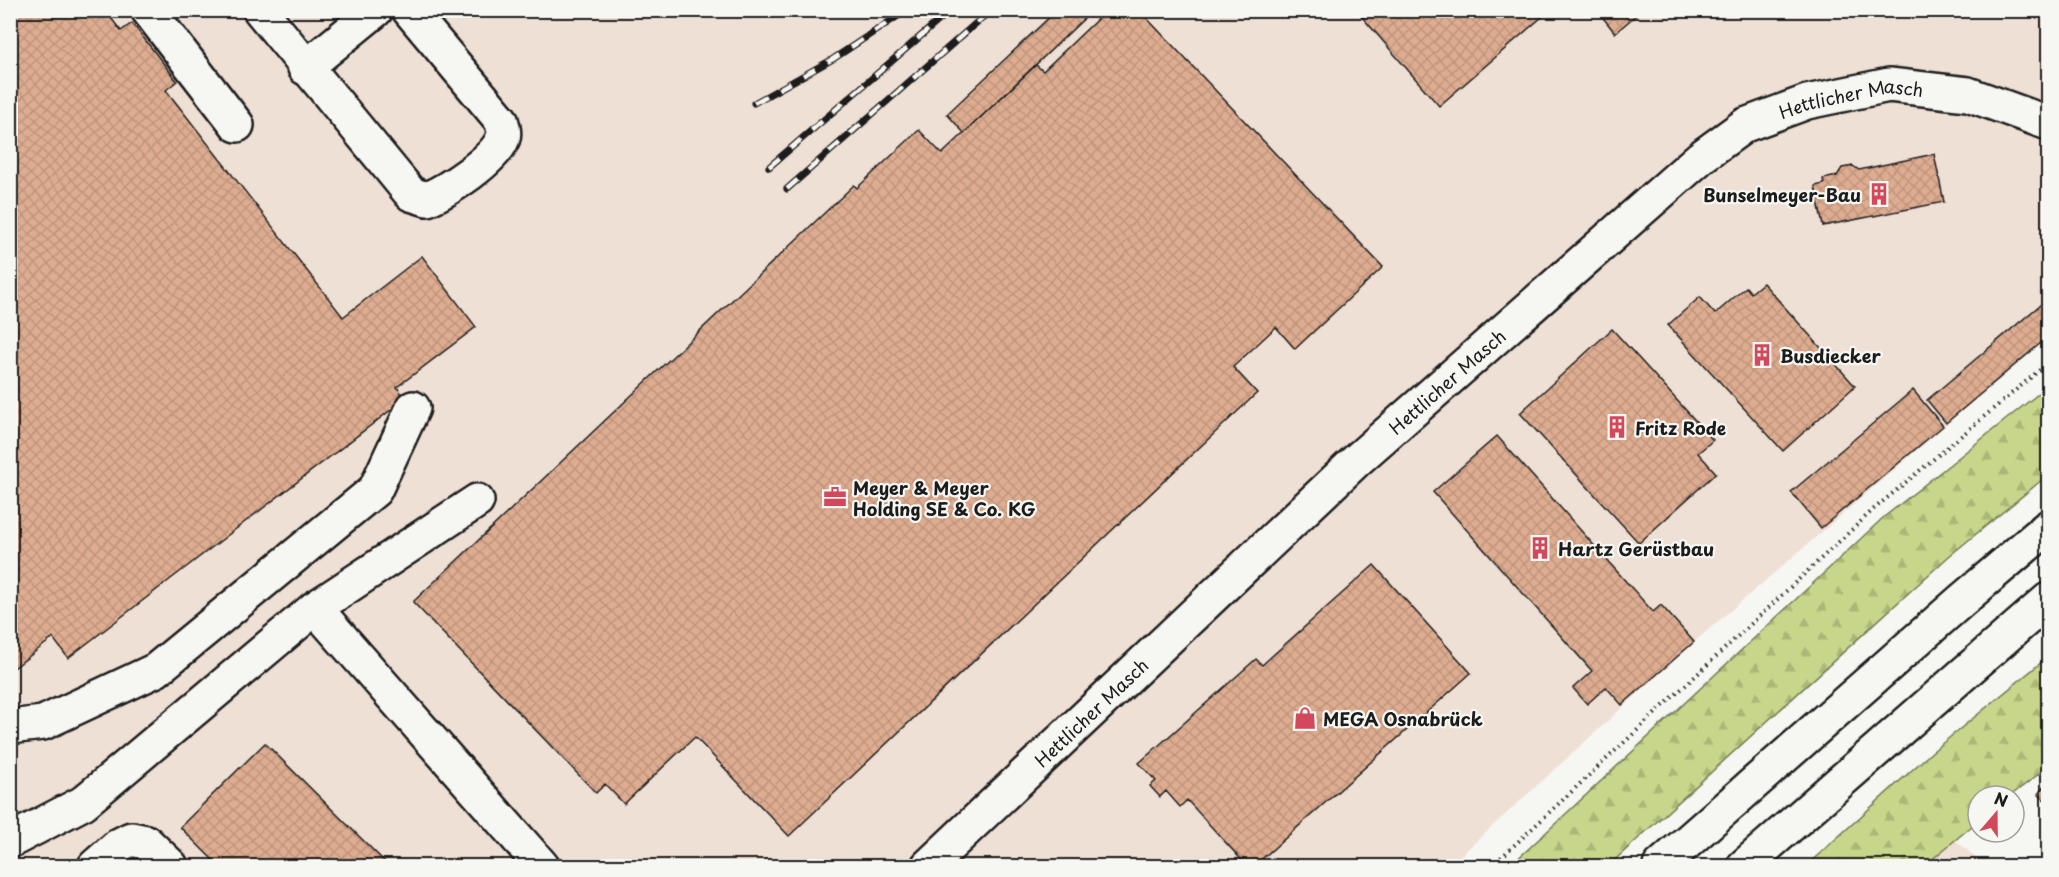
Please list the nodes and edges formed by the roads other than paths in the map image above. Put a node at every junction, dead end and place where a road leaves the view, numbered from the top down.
1 (148, 10) edge
2 (260, 10) edge
3 (410, 10) edge
4 (374, 11) edge
5 (305, 68) junction
6 (2049, 123) edge
7 (237, 125) dead end
8 (413, 408) dead end
9 (477, 501) dead end
10 (2049, 528) edge
11 (2049, 600) edge
12 (315, 608) junction
13 (10, 727) edge
14 (10, 841) edge
15 (95, 867) edge
16 (171, 867) edge
17 (542, 867) edge
18 (928, 867) edge
19 (1660, 867) edge
20 (1744, 867) edge

1 - 7 main road
2 - 5 main road
3 - 5 main road
4 - 5 main road
6 - 18 main road, Hettlicher Masch
8 - 13 main road
9 - 12 main road
10 - 19 main road
11 - 20 main road
12 - 14 main road
12 - 17 main road
15 - 16 main road

